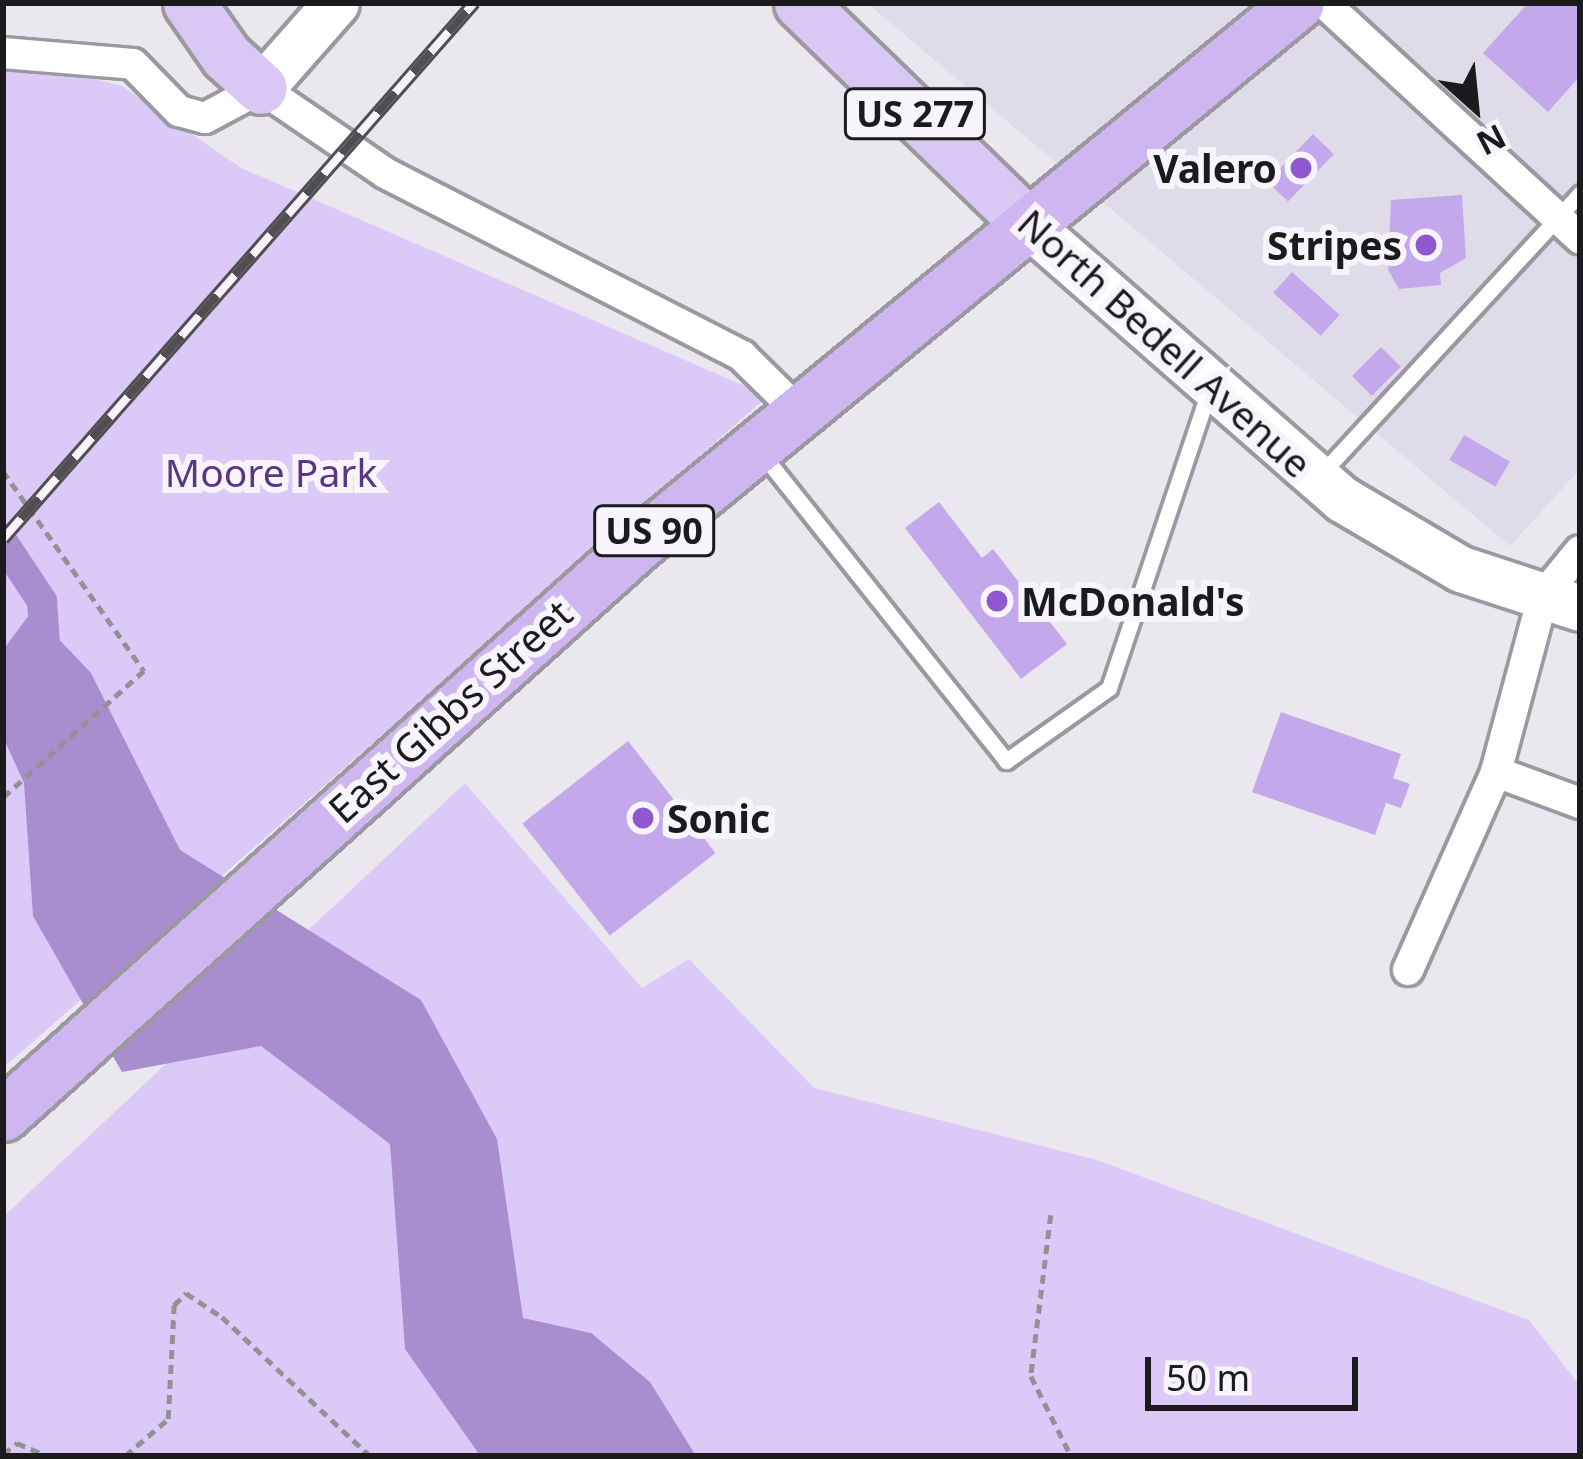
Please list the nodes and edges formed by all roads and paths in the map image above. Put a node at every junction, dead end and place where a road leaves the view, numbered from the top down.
1 (189, 3) edge
2 (336, 3) edge
3 (800, 3) edge
4 (1298, 3) edge
5 (1324, 3) edge
6 (3, 53) edge
7 (261, 88) junction
8 (1580, 193) edge
9 (1030, 226) junction
10 (1569, 228) edge
11 (1211, 385) junction
12 (797, 410) junction
13 (756, 446) junction
14 (3, 471) edge
15 (1318, 478) junction
16 (1580, 551) edge
17 (1562, 602) edge
18 (1496, 772) junction
19 (3, 798) edge
20 (1580, 803) edge
21 (1408, 970) dead end
22 (3, 1114) edge
23 (1052, 1216) dead end
24 (3, 1454) edge
25 (48, 1456) edge
26 (125, 1456) edge
27 (370, 1456) edge
28 (1071, 1456) edge

1 - 7 main road
2 - 7 main road
3 - 9 main road, North Bedell Avenue / US 277
4 - 9 highway, East Gibbs Street / US 90
5 - 10 street
6 - 7 street
7 - 12 street
8 - 10 lane
9 - 11 main road, North Bedell Avenue
9 - 12 highway, East Gibbs Street / US 90
10 - 15 lane
11 - 13 lane
11 - 15 main road, North Bedell Avenue
12 - 13 highway, East Gibbs Street / US 90
13 - 22 highway, East Gibbs Street / US 90
14 - 19 path
15 - 17 main road, North Bedell Avenue
16 - 17 street
17 - 18 street
18 - 20 street
18 - 21 street
23 - 28 path
24 - 25 path
26 - 27 path

